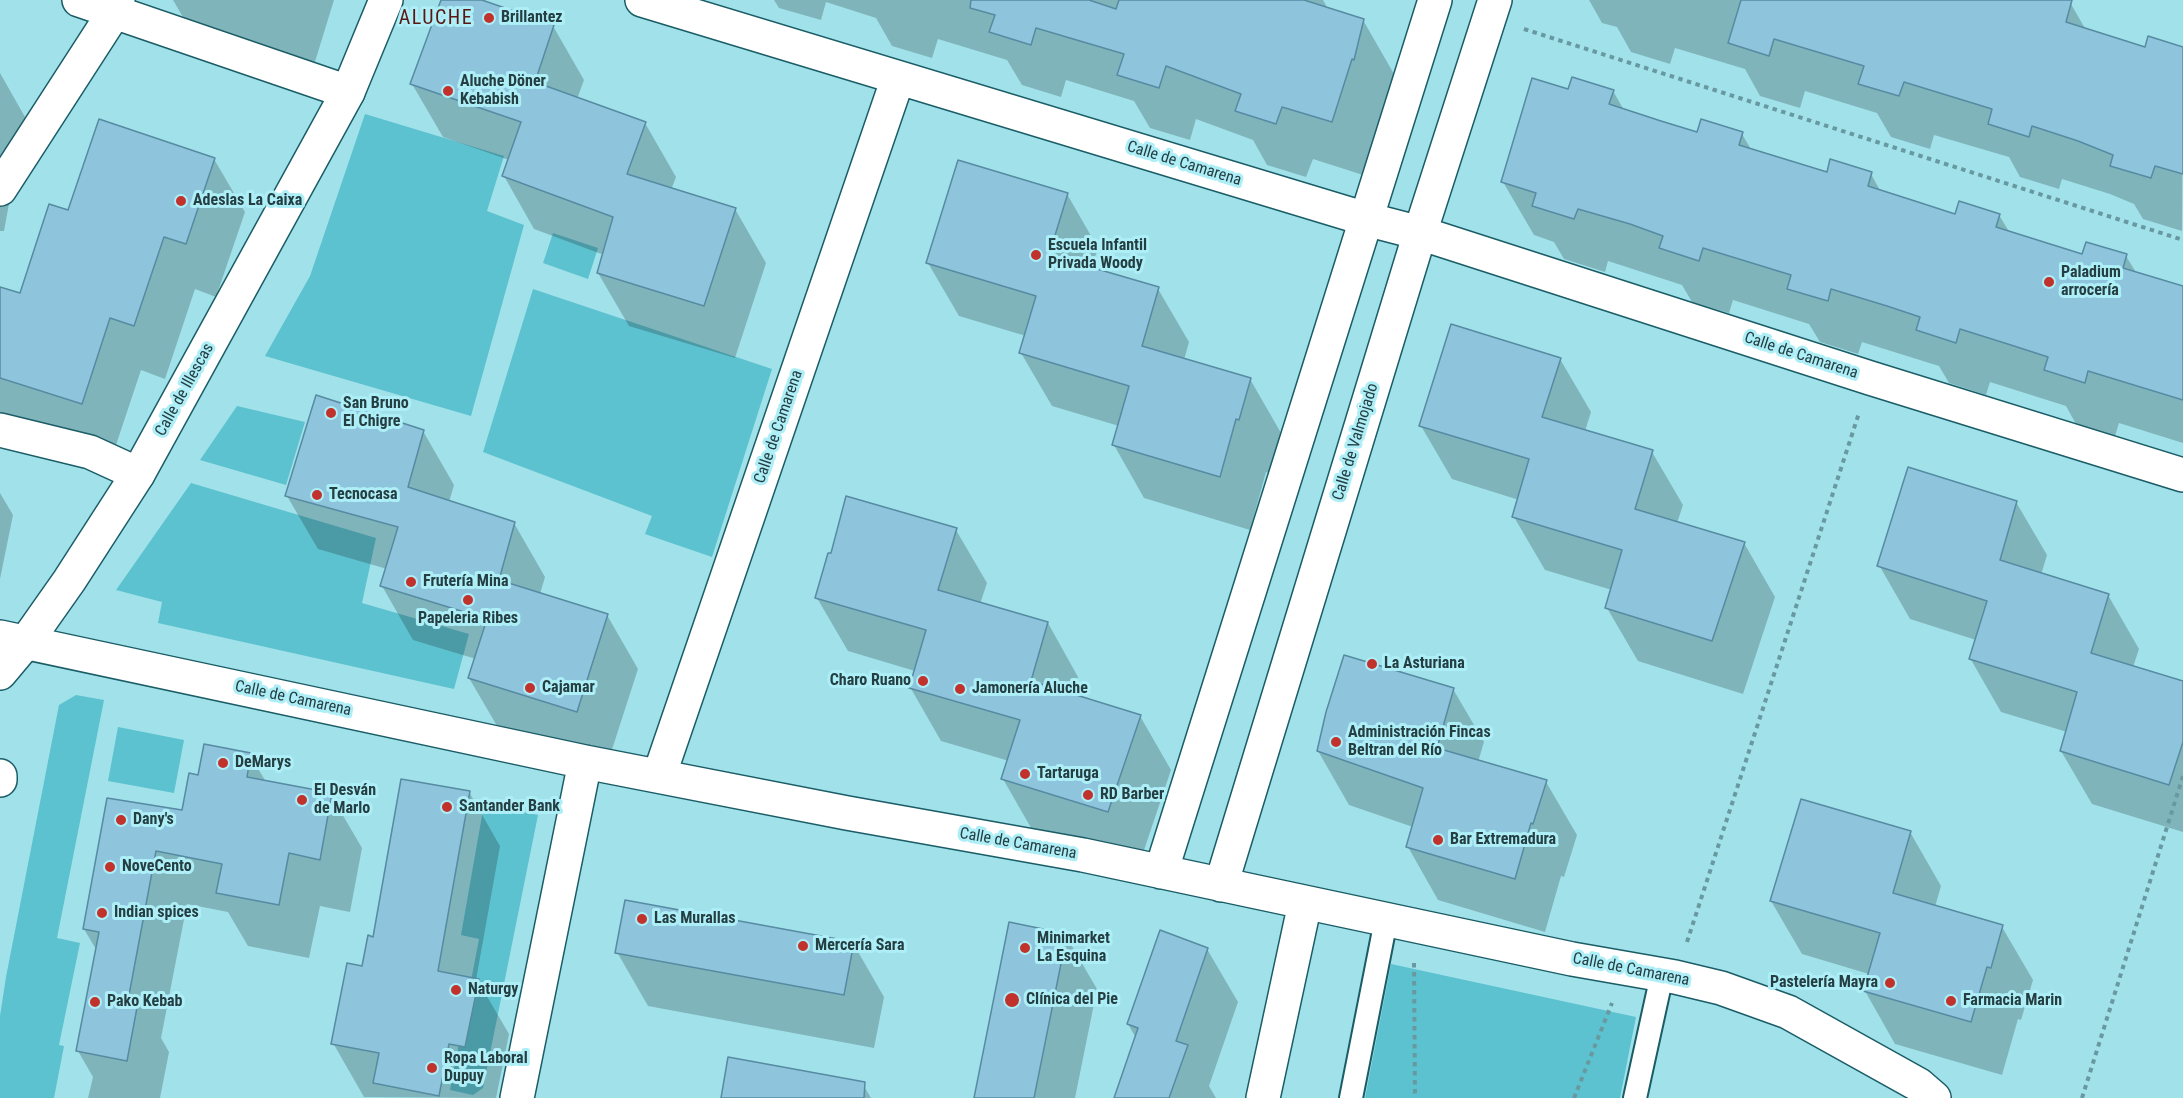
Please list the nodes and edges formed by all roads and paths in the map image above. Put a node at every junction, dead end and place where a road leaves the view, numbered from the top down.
1 (79, 0) edge
2 (386, 0) edge
3 (642, 0) edge
4 (1435, 0) edge
5 (116, 6) edge
6 (1492, 9) edge
7 (898, 78) junction
8 (348, 92) junction
9 (0, 189) edge
10 (1366, 219) junction
11 (1420, 233) junction
12 (2183, 240) edge
13 (1870, 378) junction
14 (0, 430) edge
15 (138, 474) junction
16 (2183, 475) edge
17 (13, 640) edge
18 (0, 673) edge
19 (585, 762) junction
20 (0, 776) edge
21 (659, 776) junction
22 (2183, 776) edge
23 (0, 780) edge
24 (1161, 872) junction
25 (1221, 885) junction
26 (1305, 903) junction
27 (1386, 920) junction
28 (1686, 943) dead end
29 (1414, 963) dead end
30 (1662, 975) junction
31 (1612, 1003) dead end
32 (517, 1098) edge
33 (1263, 1098) edge
34 (1351, 1098) edge
35 (1415, 1098) edge
36 (1574, 1098) edge
37 (1635, 1098) edge
38 (1934, 1098) edge
39 (2082, 1098) edge

1 - 5 street
2 - 8 street, Calle de Illescas
3 - 7 street, Calle de Camarena
4 - 10 street
5 - 8 street
5 - 9 street
6 - 11 street, Calle de Valmojado
6 - 12 path
7 - 10 street, Calle de Camarena
7 - 21 street, Calle de Camarena
8 - 15 street, Calle de Illescas
10 - 11 street, Calle de Camarena
10 - 24 street
11 - 13 street, Calle de Camarena
11 - 25 street, Calle de Valmojado
13 - 16 street, Calle de Camarena
13 - 28 path
14 - 15 street
15 - 17 street, Calle de Illescas
17 - 18 street, Calle de Illescas
17 - 19 street, Calle de Camarena
19 - 21 street, Calle de Camarena
19 - 32 street
20 - 23 street
21 - 24 street, Calle de Camarena
22 - 39 path
24 - 25 street, Calle de Camarena
25 - 26 street, Calle de Camarena
26 - 27 street, Calle de Camarena
26 - 33 street
27 - 30 street, Calle de Camarena
27 - 34 lane
29 - 35 path
30 - 37 lane
30 - 38 street, Calle de Camarena
31 - 36 path

